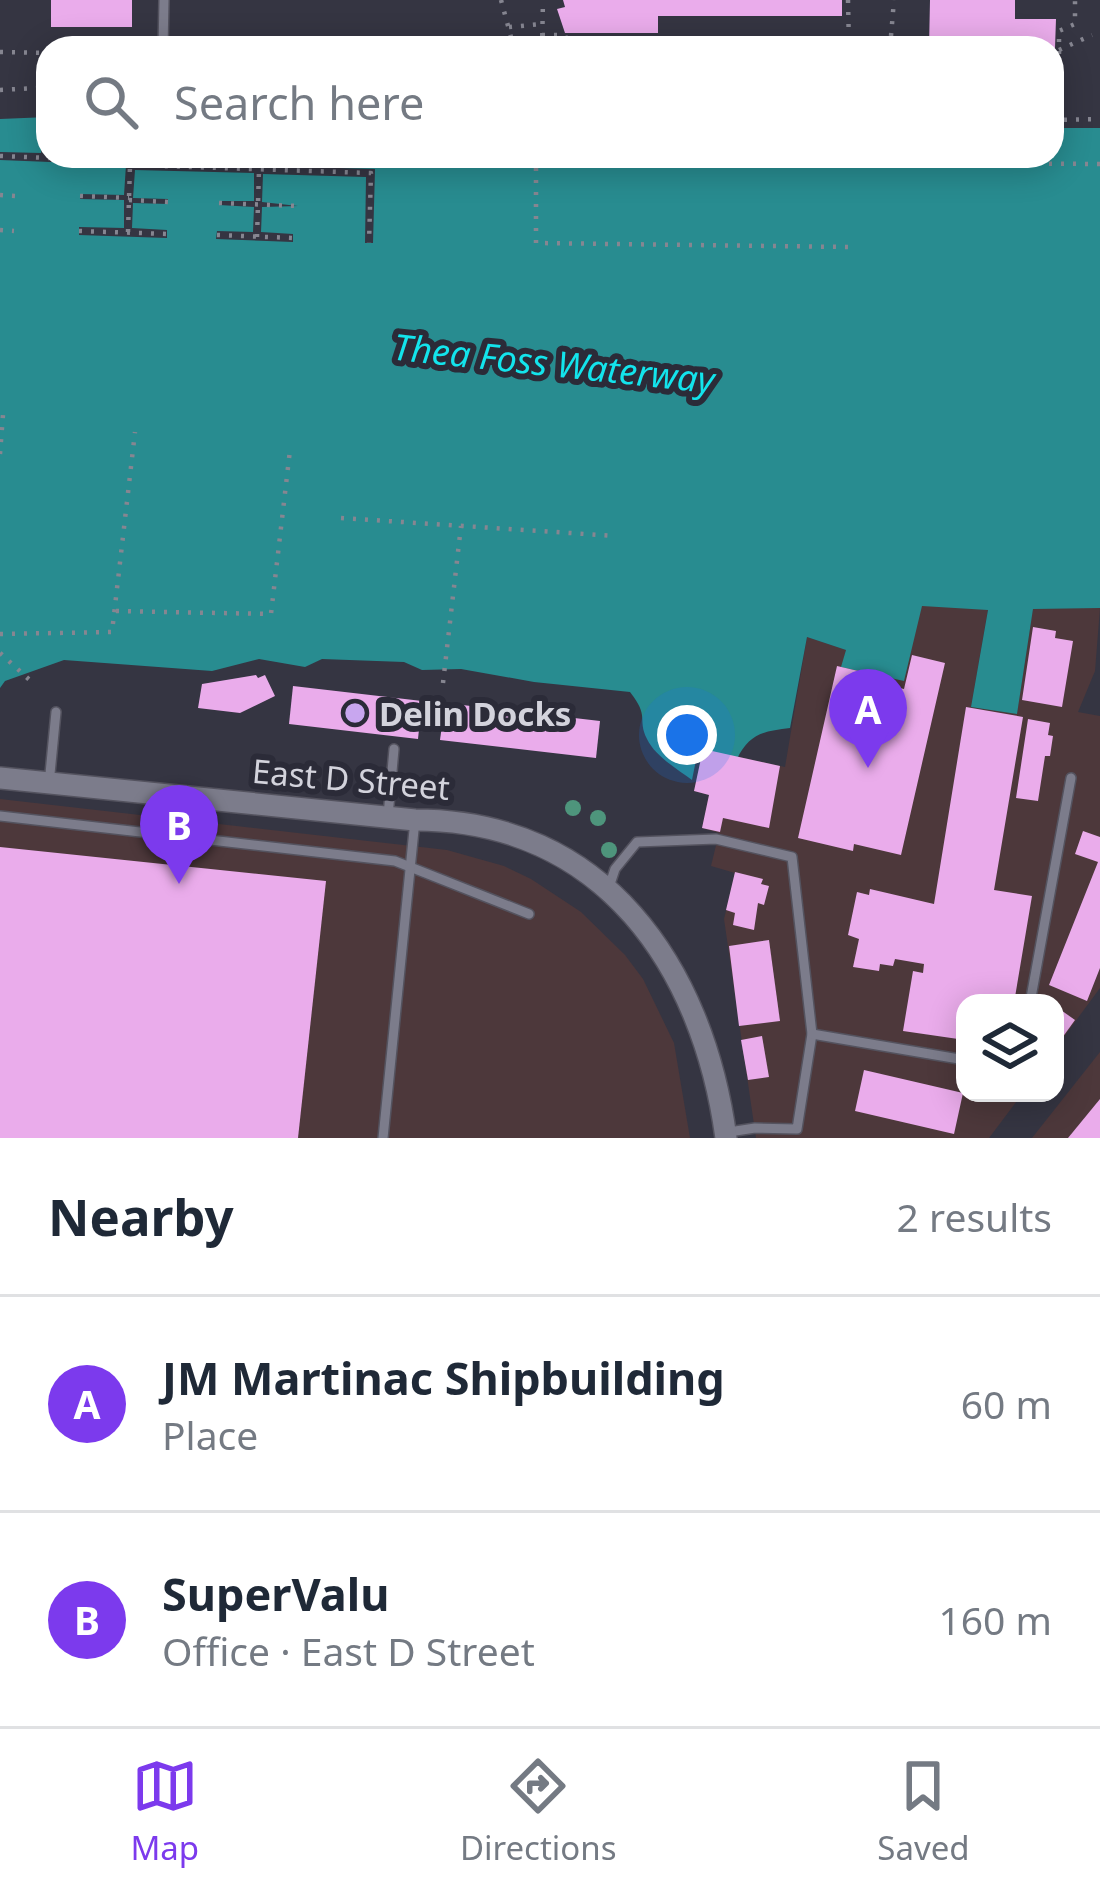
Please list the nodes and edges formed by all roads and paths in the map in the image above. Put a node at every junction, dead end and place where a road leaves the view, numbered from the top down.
1 (164, 0) edge
2 (501, 0) edge
3 (543, 0) edge
4 (848, 0) edge
5 (894, 0) edge
6 (1075, 0) edge
7 (542, 24) junction
8 (508, 27) junction
9 (1092, 34) dead end
10 (542, 35) joint
11 (164, 36) edge
12 (511, 36) edge
13 (565, 36) edge
14 (849, 36) edge
15 (891, 36) edge
16 (1059, 36) edge
17 (1064, 48) edge
18 (0, 52) edge
19 (36, 52) edge
20 (36, 88) edge
21 (0, 90) edge
22 (1100, 119) edge
23 (1064, 120) edge
24 (0, 156) edge
25 (36, 157) edge
26 (1064, 163) edge
27 (1100, 164) edge
28 (130, 168) edge
29 (207, 168) edge
30 (536, 168) edge
31 (259, 170) junction
32 (0, 195) edge
33 (15, 196) dead end
34 (80, 196) dead end
35 (129, 199) junction
36 (168, 202) dead end
37 (219, 203) dead end
38 (258, 204) junction
39 (298, 206) dead end
40 (0, 230) edge
41 (14, 231) dead end
42 (79, 231) dead end
43 (128, 233) junction
44 (167, 234) dead end
45 (217, 236) dead end
46 (257, 236) junction
47 (293, 238) dead end
48 (369, 243) dead end
49 (850, 247) dead end
50 (4, 416) dead end
51 (135, 432) dead end
52 (290, 450) dead end
53 (0, 454) edge
54 (341, 518) dead end
55 (461, 526) junction
56 (616, 536) dead end
57 (116, 611) junction
58 (0, 634) edge
59 (0, 653) edge
60 (443, 683) dead end
61 (34, 684) dead end
62 (56, 712) dead end
63 (394, 749) dead end
64 (0, 778) edge
65 (1071, 778) dead end
66 (49, 784) junction
67 (0, 816) edge
68 (388, 816) junction
69 (416, 820) junction
70 (411, 867) junction
71 (608, 890) junction
72 (529, 914) dead end
73 (1032, 994) edge
74 (812, 1034) junction
75 (956, 1058) edge
76 (725, 1135) edge
77 (383, 1138) edge

1 - 11 lane
2 - 8 path
3 - 7 path
4 - 14 path
5 - 15 path
6 - 16 path
7 - 8 path
7 - 10 path
8 - 12 path
9 - 17 path
10 - 13 path
18 - 19 path
20 - 21 path
22 - 23 path
24 - 25 path
26 - 27 path
28 - 35 path
29 - 31 path
30 - 49 path
31 - 38 path
31 - 48 path
32 - 33 path
34 - 35 path
35 - 36 path
35 - 43 path
37 - 38 path
38 - 39 path
38 - 46 path
40 - 41 path
42 - 43 path
43 - 44 path
45 - 46 path
46 - 47 path
50 - 53 path
51 - 57 path
52 - 57 path
54 - 55 path
55 - 56 path
55 - 60 path
57 - 58 path
59 - 61 path
62 - 66 lane
63 - 68 lane
64 - 66 street, East D Street
65 - 73 lane
66 - 68 street, East D Street
67 - 70 lane
68 - 69 street, East D Street
69 - 70 lane
69 - 71 street, East D Street
70 - 72 lane
70 - 77 lane
71 - 74 lane
71 - 76 street, East D Street
74 - 75 lane
74 - 76 lane

